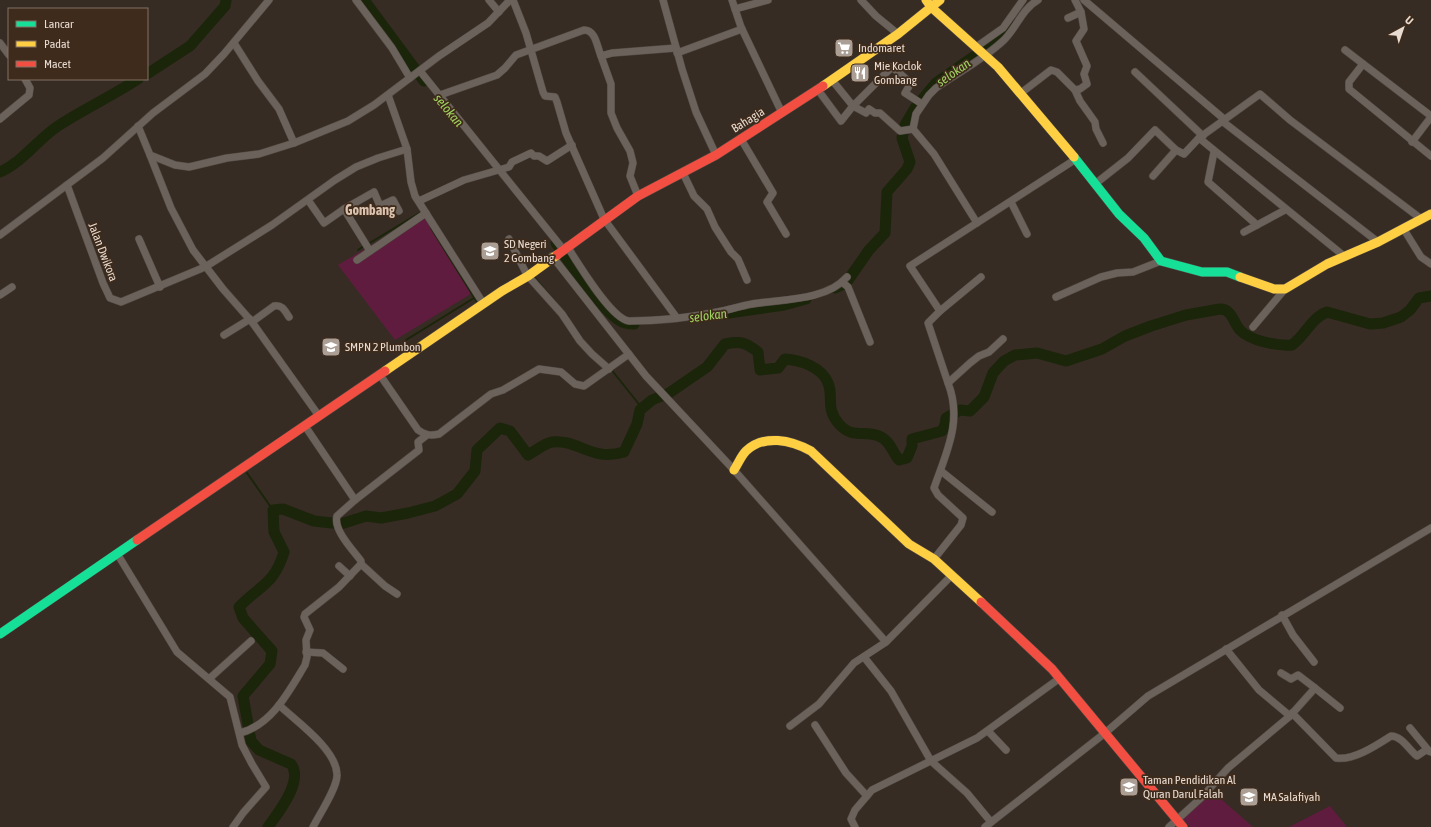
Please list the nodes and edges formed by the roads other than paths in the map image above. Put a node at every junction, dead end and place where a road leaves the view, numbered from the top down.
1 (269, 0) edge
2 (356, 0) edge
3 (489, 0) edge
4 (512, 0) edge
5 (664, 0) edge
6 (732, 0) edge
7 (768, 0) edge
8 (861, 0) edge
9 (940, 0) edge
10 (1024, 0) edge
11 (1038, 0) edge
12 (1075, 0) edge
13 (1084, 0) edge
14 (928, 3) edge
15 (735, 9) junction
16 (499, 12) junction
17 (1081, 12) junction
18 (1068, 18) dead end
19 (742, 29) junction
20 (898, 34) junction
21 (0, 43) edge
22 (234, 43) junction
23 (530, 49) junction
24 (1345, 50) dead end
25 (676, 51) junction
26 (982, 52) junction
27 (8, 54) edge
28 (601, 56) junction
29 (1363, 64) junction
30 (418, 72) junction
31 (1135, 72) dead end
32 (410, 78) junction
33 (26, 80) edge
34 (832, 80) junction
35 (818, 90) junction
36 (1075, 90) junction
37 (1021, 93) junction
38 (388, 95) junction
39 (440, 95) junction
40 (920, 103) junction
41 (853, 106) junction
42 (782, 113) junction
43 (1431, 117) edge
44 (0, 119) edge
45 (1223, 120) junction
46 (138, 126) junction
47 (912, 129) junction
48 (1201, 137) junction
49 (741, 139) junction
50 (1412, 142) junction
51 (294, 143) junction
52 (1103, 143) dead end
53 (572, 146) junction
54 (406, 149) junction
55 (1176, 150) junction
56 (1214, 152) junction
57 (150, 155) junction
58 (716, 155) junction
59 (1431, 156) edge
60 (1076, 159) junction
61 (500, 170) junction
62 (683, 173) junction
63 (1153, 176) dead end
64 (1095, 184) junction
65 (67, 185) junction
66 (638, 196) junction
67 (308, 200) junction
68 (419, 201) junction
69 (1011, 202) junction
70 (344, 210) junction
71 (1285, 210) junction
72 (398, 211) dead end
73 (1431, 214) edge
74 (423, 215) junction
75 (1420, 218) junction
76 (604, 219) junction
77 (977, 223) junction
78 (1257, 225) junction
79 (1403, 228) junction
80 (1244, 232) dead end
81 (786, 234) dead end
82 (1027, 234) dead end
83 (0, 235) edge
84 (509, 239) dead end
85 (139, 240) dead end
86 (1378, 242) junction
87 (369, 250) junction
88 (560, 251) junction
89 (1344, 256) junction
90 (357, 260) dead end
91 (1161, 260) junction
92 (1431, 264) edge
93 (205, 267) junction
94 (528, 273) junction
95 (981, 277) dead end
96 (747, 280) dead end
97 (12, 287) dead end
98 (160, 287) junction
99 (1285, 289) junction
100 (0, 296) edge
101 (1056, 297) dead end
102 (482, 301) junction
103 (940, 310) junction
104 (289, 317) dead end
105 (677, 318) junction
106 (251, 320) junction
107 (1253, 327) dead end
108 (224, 336) dead end
109 (1003, 339) dead end
110 (870, 342) dead end
111 (629, 354) junction
112 (611, 368) junction
113 (380, 375) junction
114 (948, 384) junction
115 (319, 416) junction
116 (305, 426) junction
117 (427, 435) junction
118 (734, 470) junction
119 (941, 471) junction
120 (355, 500) junction
121 (992, 512) dead end
122 (1431, 528) edge
123 (118, 555) junction
124 (934, 559) junction
125 (361, 564) junction
126 (339, 566) dead end
127 (952, 575) junction
128 (350, 576) junction
129 (398, 594) dead end
130 (1282, 615) junction
131 (0, 634) edge
132 (251, 641) dead end
133 (886, 642) junction
134 (1226, 649) junction
135 (306, 652) junction
136 (864, 657) junction
137 (1314, 662) dead end
138 (343, 669) dead end
139 (1281, 673) dead end
140 (210, 678) junction
141 (1060, 678) junction
142 (1315, 688) junction
143 (279, 705) junction
144 (1340, 708) dead end
145 (1291, 715) junction
146 (816, 725) dead end
147 (790, 726) dead end
148 (1410, 728) dead end
149 (247, 731) junction
150 (988, 731) junction
151 (1105, 733) junction
152 (1006, 750) dead end
153 (1430, 752) edge
154 (931, 761) junction
155 (867, 796) junction
156 (1177, 820) junction
157 (988, 825) edge
158 (233, 827) edge
159 (313, 827) edge
160 (855, 827) edge
161 (1169, 827) edge
162 (1183, 827) edge

1 - 22 street
2 - 32 street
3 - 16 street
4 - 16 street
4 - 23 street
5 - 25 street
6 - 15 street
7 - 15 street
8 - 20 street
9 - 14 street, Bahagia
10 - 26 street
11 - 26 street
12 - 17 street
13 - 45 street
14 - 20 street, Bahagia
14 - 26 street
15 - 19 street
16 - 30 street
17 - 18 street
17 - 36 street
19 - 25 street
19 - 42 street
20 - 34 street, Bahagia
21 - 27 street
22 - 46 street
22 - 51 street
23 - 28 street
23 - 39 street
23 - 53 street
24 - 29 street
25 - 28 street
25 - 58 street
26 - 37 street
26 - 40 street
28 - 66 street
29 - 43 street
29 - 50 street
30 - 32 street
30 - 39 street
31 - 48 street
32 - 38 street
33 - 44 street
34 - 35 street, Bahagia
34 - 41 street
35 - 41 street
35 - 42 street, Bahagia
36 - 37 street
36 - 52 street
37 - 60 street
38 - 51 street
38 - 54 street
39 - 61 street
40 - 41 street
40 - 47 street
41 - 47 street
42 - 49 street, Bahagia
43 - 50 street
45 - 48 street
45 - 75 street
45 - 86 street
46 - 57 street
46 - 65 street
47 - 77 street
48 - 55 street
48 - 56 street
49 - 58 street, Bahagia
49 - 81 street
50 - 59 street
51 - 57 street
53 - 61 street
53 - 76 street
54 - 67 street, Jalan Dwikora
54 - 68 street
55 - 63 street
55 - 64 street
56 - 71 street
56 - 78 street
57 - 93 street
58 - 62 street, Bahagia
60 - 64 street
60 - 69 street
61 - 68 street
61 - 88 street
62 - 66 street, Bahagia
62 - 96 street
64 - 91 street
65 - 83 street
65 - 98 street, Jalan Dwikora
66 - 76 street, Bahagia
67 - 70 street
67 - 93 street, Jalan Dwikora
68 - 74 street
69 - 77 street
69 - 82 street
70 - 72 street
70 - 87 street
71 - 78 street
71 - 89 street
73 - 75 street
74 - 87 street
74 - 102 street
75 - 79 street
76 - 88 street, Bahagia
76 - 105 street
77 - 103 street
78 - 80 street
79 - 86 street
79 - 92 street
84 - 94 street
85 - 98 street
86 - 89 street
87 - 90 street
88 - 94 street, Bahagia
88 - 105 street
88 - 111 street
89 - 99 street
91 - 99 street
91 - 101 street
93 - 98 street, Jalan Dwikora
93 - 106 street
94 - 102 street, Bahagia
94 - 112 street
95 - 103 street
97 - 100 street
99 - 107 street
102 - 113 street, Bahagia
103 - 114 street
104 - 106 street
105 - 110 street
106 - 108 street
106 - 115 street
109 - 114 street
111 - 112 street
111 - 118 street
112 - 117 street
113 - 115 street, Bahagia
113 - 117 street
114 - 119 street
115 - 116 street, Bahagia
116 - 120 street
116 - 123 street, Bahagia
117 - 120 street
118 - 124 street
118 - 133 street
119 - 121 street
119 - 124 street
120 - 125 street
122 - 130 street
123 - 131 street, Bahagia
123 - 140 street
124 - 127 street
125 - 128 street
125 - 129 street
126 - 128 street
127 - 133 street
127 - 141 street
128 - 135 street
130 - 134 street
130 - 137 street
132 - 140 street
133 - 136 street
134 - 145 street
134 - 151 street
135 - 138 street
135 - 143 street
136 - 147 street
136 - 154 street
139 - 142 street
140 - 149 street
141 - 150 street
141 - 151 street
142 - 144 street
142 - 145 street
143 - 149 street
143 - 159 street
145 - 153 street
145 - 156 street
146 - 155 street
148 - 153 street
149 - 158 street
150 - 152 street
150 - 154 street
151 - 156 street
151 - 157 street
154 - 155 street
154 - 157 street
155 - 160 street
156 - 161 street
156 - 162 street

